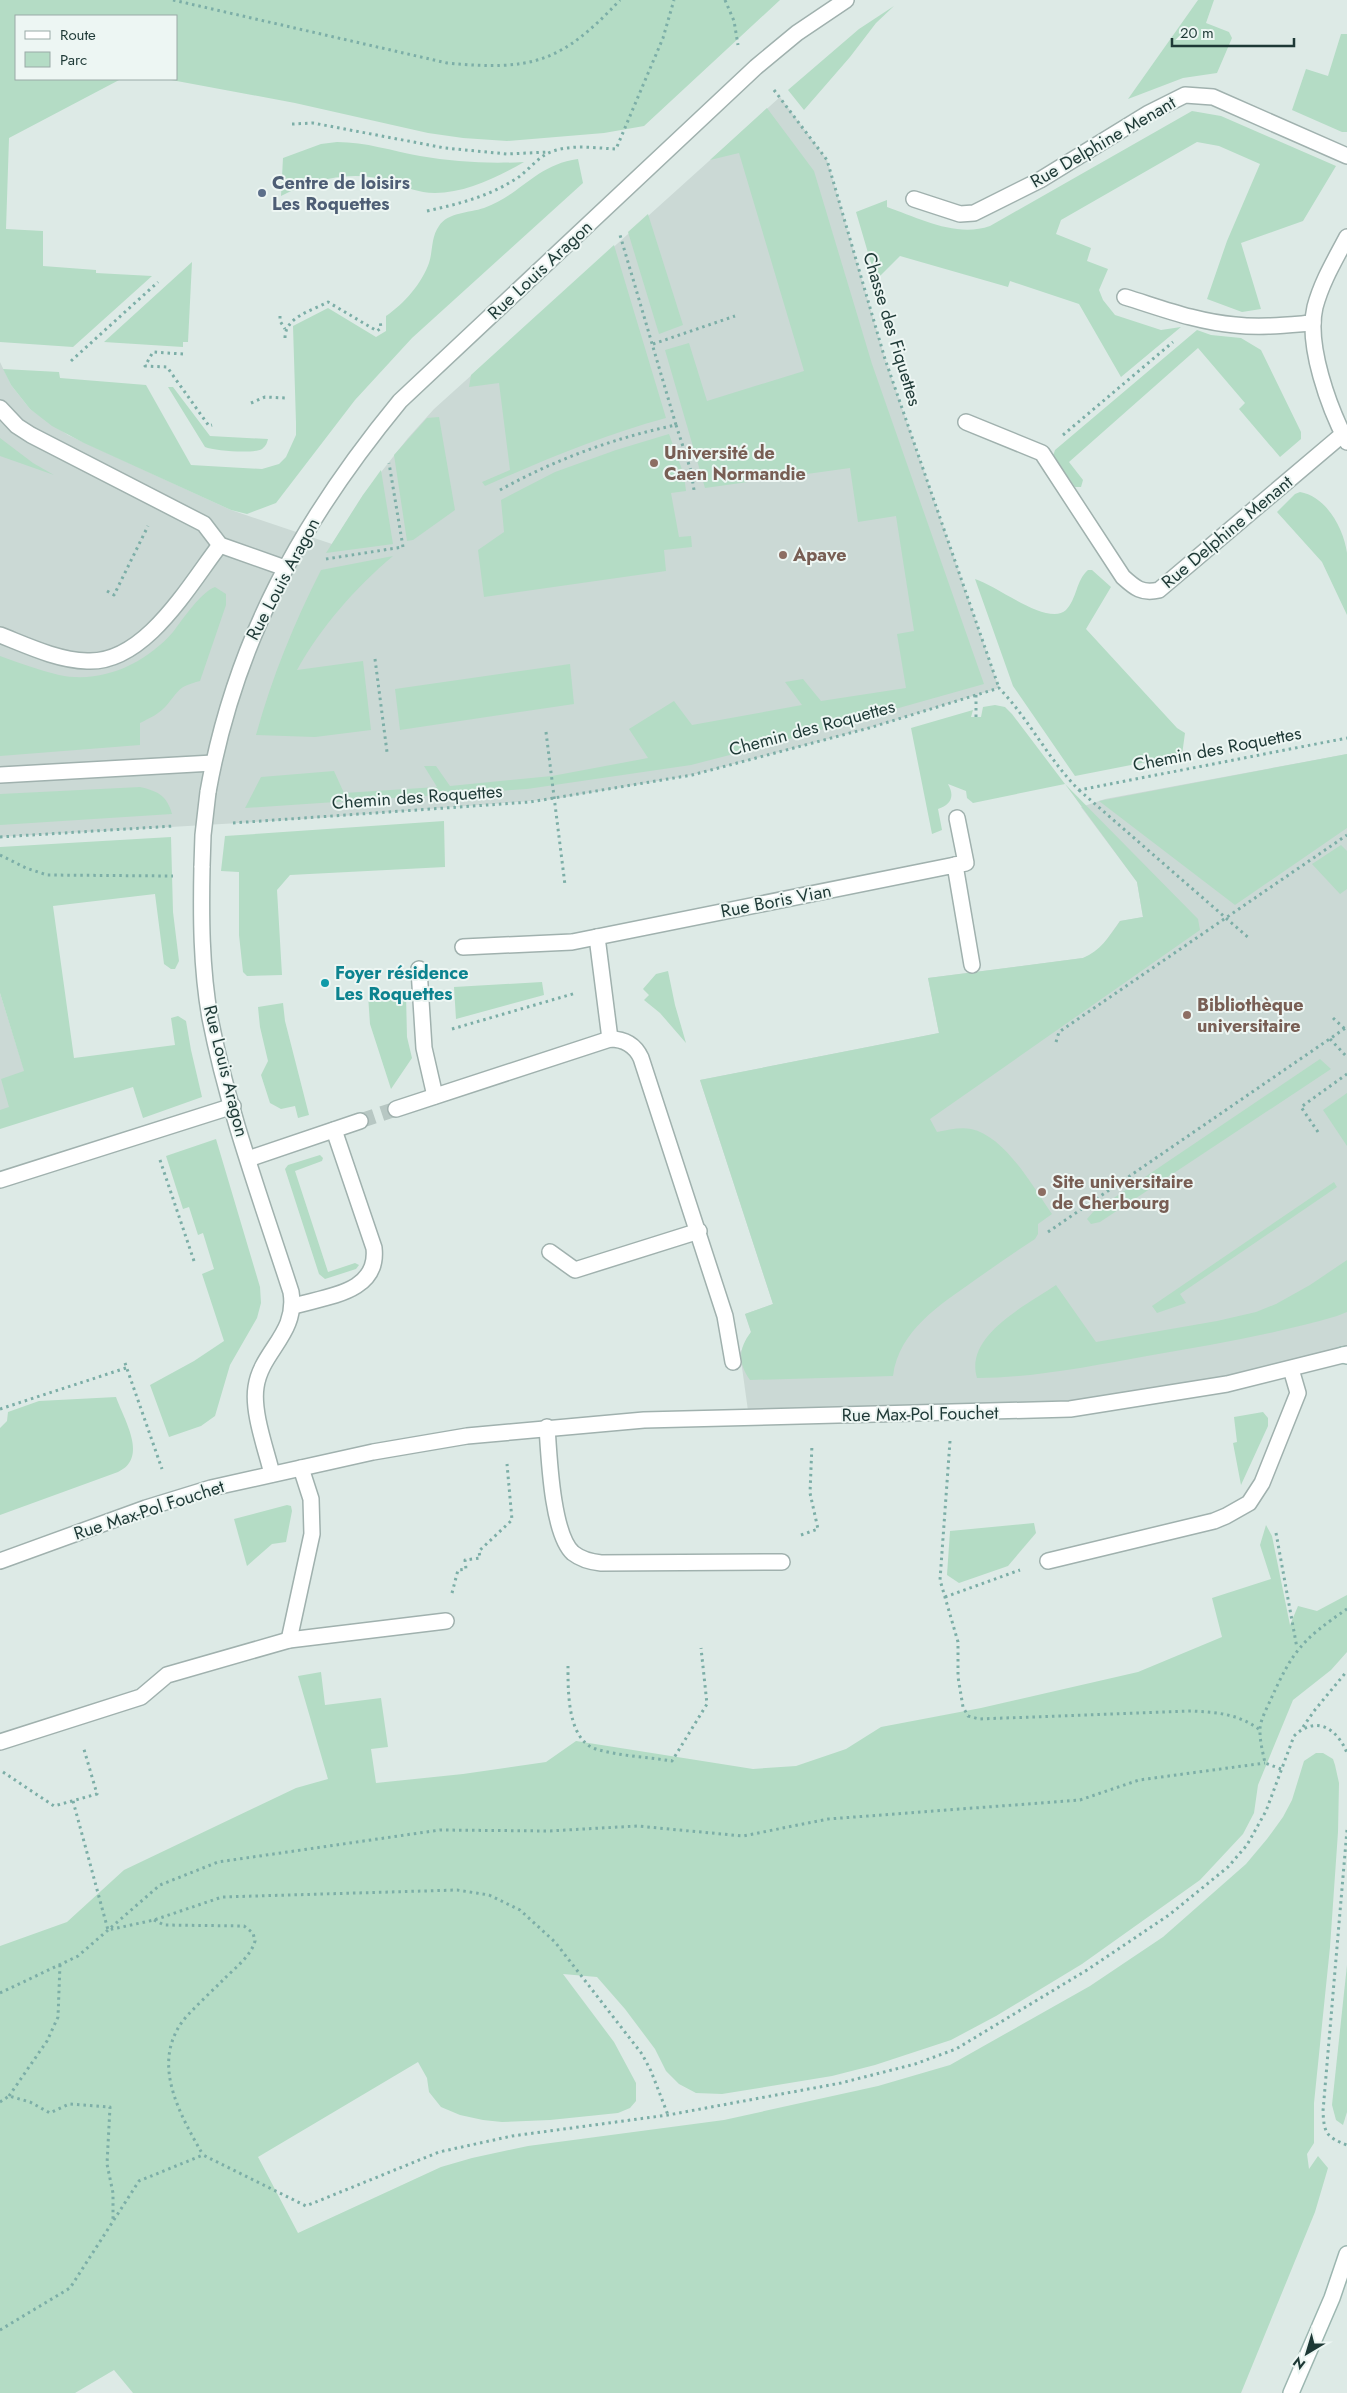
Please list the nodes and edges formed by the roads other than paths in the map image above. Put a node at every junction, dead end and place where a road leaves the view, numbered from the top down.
1 (840, 2) edge
2 (1347, 156) edge
3 (914, 199) dead end
4 (1347, 237) edge
5 (1126, 297) dead end
6 (1313, 323) junction
7 (0, 408) edge
8 (966, 422) dead end
9 (1345, 438) edge
10 (220, 544) junction
11 (286, 566) junction
12 (0, 635) edge
13 (213, 763) junction
14 (0, 775) edge
15 (957, 818) dead end
16 (955, 865) junction
17 (597, 937) junction
18 (463, 947) dead end
19 (972, 965) dead end
20 (419, 969) dead end
21 (610, 1038) junction
22 (436, 1096) junction
23 (233, 1106) junction
24 (396, 1109) tunnel mouth
25 (360, 1121) tunnel mouth
26 (334, 1130) junction
27 (248, 1159) junction
28 (0, 1180) edge
29 (699, 1231) junction
30 (550, 1252) dead end
31 (294, 1306) junction
32 (1346, 1355) edge
33 (732, 1362) dead end
34 (1291, 1369) junction
35 (547, 1427) junction
36 (301, 1468) junction
37 (272, 1474) junction
38 (0, 1561) edge
39 (1048, 1561) road end
40 (782, 1562) dead end
41 (446, 1621) road end
42 (289, 1640) junction
43 (0, 1742) edge
44 (1347, 2254) edge
45 (1291, 2393) edge

1 - 11 street, Rue Louis Aragon
2 - 3 street, Rue Delphine Menant
4 - 6 street, Rue Delphine Menant
5 - 6 street
6 - 9 street, Rue Delphine Menant
7 - 10 street
8 - 9 street, Rue Delphine Menant
10 - 11 street
10 - 12 street
11 - 13 street, Rue Louis Aragon
13 - 14 street
13 - 23 street, Rue Louis Aragon, bridge
15 - 16 street
16 - 17 street, Rue Boris Vian
16 - 19 street
17 - 18 street, Rue Boris Vian
17 - 21 street
20 - 22 street
21 - 22 street
21 - 29 street
22 - 24 street
23 - 27 street, Rue Louis Aragon
23 - 28 street
25 - 26 street
26 - 27 street
26 - 31 street
27 - 31 street, Rue Louis Aragon
29 - 30 street
29 - 33 street
31 - 37 street
32 - 34 street, Rue Max-Pol Fouchet
34 - 35 street, Rue Max-Pol Fouchet
34 - 39 street
35 - 36 street, Rue Max-Pol Fouchet
35 - 40 street
36 - 37 street, Rue Max-Pol Fouchet
36 - 42 street
37 - 38 street, Rue Max-Pol Fouchet
41 - 42 street
42 - 43 street
44 - 45 street

